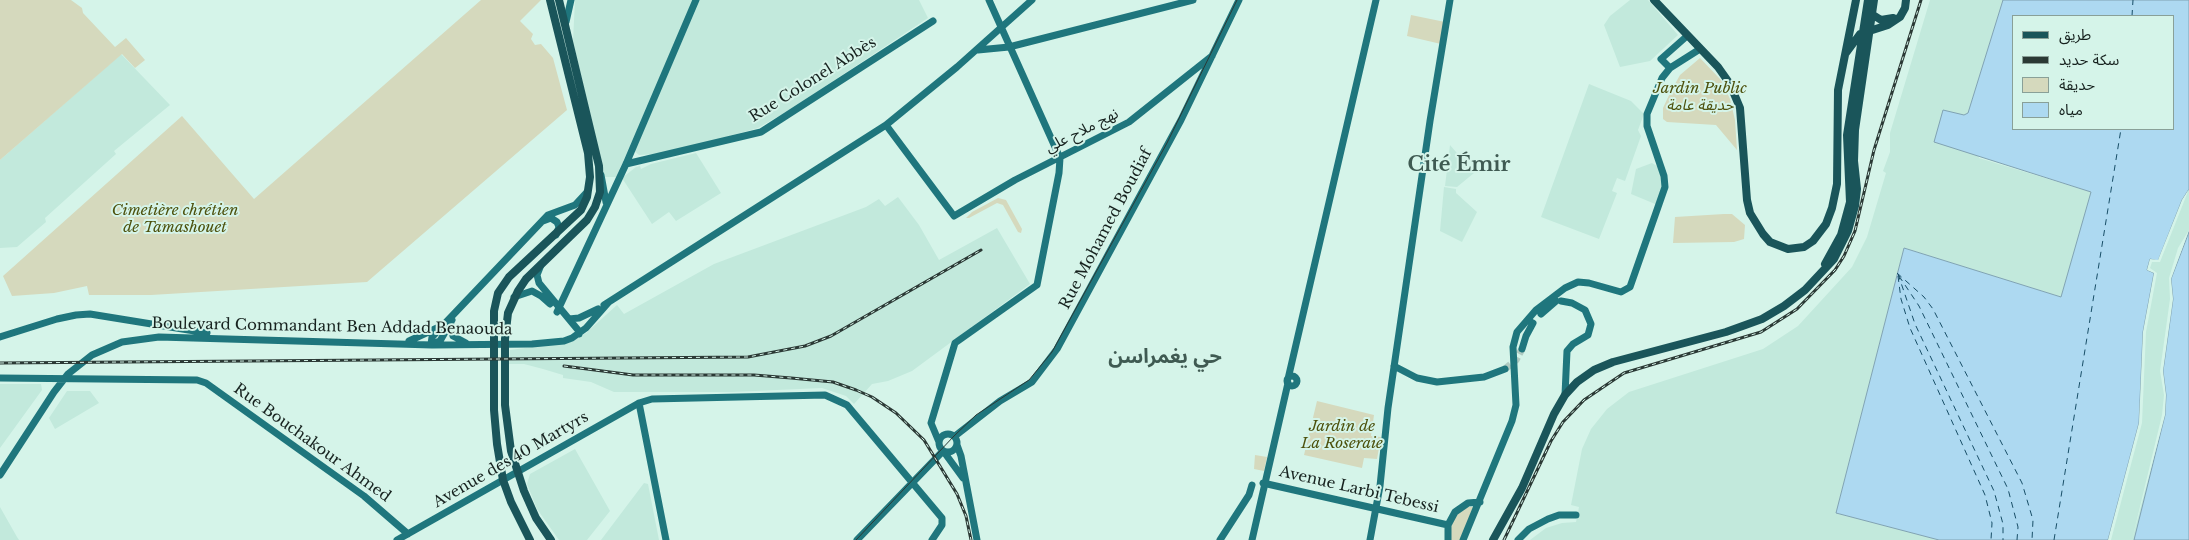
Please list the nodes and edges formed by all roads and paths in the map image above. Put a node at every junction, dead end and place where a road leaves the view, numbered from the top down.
1 (550, 0) edge
2 (559, 0) edge
3 (571, 0) edge
4 (696, 0) edge
5 (989, 0) edge
6 (1032, 0) edge
7 (1193, 0) edge
8 (1239, 0) edge
9 (1376, 0) edge
10 (1450, 0) edge
11 (1654, 0) edge
12 (1856, 0) edge
13 (1863, 0) edge
14 (1868, 0) edge
15 (1874, 0) edge
16 (1906, 0) edge
17 (933, 21) dead end
18 (556, 23) junction
19 (565, 24) junction
20 (1001, 29) junction
21 (1687, 36) junction
22 (981, 47) junction
23 (1009, 47) junction
24 (1700, 49) junction
25 (1212, 56) junction
26 (1842, 59) junction
27 (1670, 68) junction
28 (886, 125) junction
29 (630, 155) junction
30 (1060, 158) junction
31 (640, 160) junction
32 (626, 164) junction
33 (601, 174) junction
34 (617, 180) junction
35 (589, 189) junction
36 (606, 204) junction
37 (543, 221) junction
38 (556, 234) junction
39 (544, 261) junction
40 (1820, 275) junction
41 (514, 297) junction
42 (608, 303) junction
43 (598, 309) junction
44 (560, 311) junction
45 (455, 313) junction
46 (1541, 314) dead end
47 (569, 319) junction
48 (452, 320) junction
49 (1533, 323) dead end
50 (577, 332) junction
51 (0, 337) edge
52 (231, 337) junction
53 (403, 343) junction
54 (432, 345) junction
55 (473, 345) junction
56 (1522, 349) tunnel mouth
57 (1394, 366) junction
58 (1505, 369) tunnel mouth
59 (0, 378) edge
60 (1567, 379) junction
61 (1577, 382) junction
62 (1565, 395) junction
63 (639, 403) junction
64 (933, 429) junction
65 (952, 435) junction
66 (939, 442) junction
67 (957, 445) junction
68 (944, 451) junction
69 (517, 472) junction
70 (0, 475) edge
71 (503, 480) junction
72 (965, 480) junction
73 (913, 482) junction
74 (1258, 483) junction
75 (1480, 502) junction
76 (1376, 507) junction
77 (1576, 515) dead end
78 (1448, 525) junction
79 (408, 534) junction
80 (397, 540) edge
81 (530, 540) edge
82 (551, 540) edge
83 (666, 540) edge
84 (857, 540) edge
85 (932, 540) edge
86 (977, 540) edge
87 (1220, 540) edge
88 (1252, 540) edge
89 (1370, 540) edge
90 (1448, 540) edge
91 (1464, 540) edge
92 (1493, 540) edge
93 (1518, 540) edge

1 - 18 main road
2 - 19 main road
3 - 19 main road
4 - 29 main road
5 - 20 main road
6 - 20 main road, Boulevard Commandant Ben Addad Benaouda
7 - 23 main road
8 - 25 main road, Rue Mohamed Boudiaf
9 - 74 main road
10 - 57 main road
11 - 21 main road
12 - 26 main road
13 - 16 main road
14 - 40 main road
15 - 40 main road
16 - 26 main road
17 - 31 main road, Rue Colonel Abbès
18 - 19 main road
18 - 35 main road
19 - 33 main road
20 - 22 main road, Boulevard Commandant Ben Addad Benaouda
20 - 23 main road
21 - 24 main road
21 - 27 main road
22 - 23 main road
22 - 28 main road, Boulevard Commandant Ben Addad Benaouda
23 - 30 main road
24 - 26 main road
24 - 27 main road
25 - 30 main road, نهج ملاح علي
25 - 65 main road, Rue Mohamed Boudiaf
27 - 75 main road
28 - 30 main road, نهج ملاح علي
28 - 42 main road, Boulevard Commandant Ben Addad Benaouda
29 - 31 main road
29 - 32 main road
30 - 64 main road
31 - 32 main road, Rue Colonel Abbès
32 - 34 main road
33 - 34 main road
33 - 36 main road
33 - 39 main road
34 - 36 main road
35 - 37 main road
35 - 38 main road
36 - 44 main road
37 - 38 main road
37 - 45 main road
38 - 71 main road
39 - 41 main road
39 - 44 main road
40 - 61 main road
41 - 44 main road
41 - 69 main road
42 - 43 main road, Boulevard Commandant Ben Addad Benaouda
42 - 50 main road, Boulevard Commandant Ben Addad Benaouda
43 - 47 main road
43 - 50 main road, Boulevard Commandant Ben Addad Benaouda
44 - 47 main road
44 - 50 main road
45 - 48 main road
45 - 53 main road
45 - 54 main road
46 - 60 main road
47 - 50 main road
48 - 54 main road
48 - 55 main road
49 - 56 main road
50 - 55 main road, Boulevard Commandant Ben Addad Benaouda
51 - 52 main road
52 - 53 main road, Boulevard Commandant Ben Addad Benaouda
52 - 70 main road, Boulevard Commandant Ben Addad Benaouda
53 - 54 main road, Boulevard Commandant Ben Addad Benaouda
54 - 55 main road, Boulevard Commandant Ben Addad Benaouda
57 - 58 main road
57 - 76 main road
59 - 79 main road, Rue Bouchakour Ahmed
60 - 61 main road
60 - 62 main road
61 - 62 main road
62 - 92 main road
63 - 69 main road, Avenue des 40 Martyrs
63 - 73 main road, Avenue des 40 Martyrs
63 - 83 main road
64 - 65 main road
64 - 66 main road
65 - 66 main road
65 - 67 main road
66 - 68 main road
67 - 68 main road
67 - 72 main road
68 - 72 main road
68 - 73 main road
69 - 71 main road, Avenue des 40 Martyrs
69 - 82 main road
71 - 79 main road, Avenue des 40 Martyrs
71 - 81 main road
72 - 86 main road
73 - 84 main road
73 - 85 main road, Avenue des 40 Martyrs
74 - 76 main road, Avenue Larbi Tebessi
74 - 87 main road
74 - 88 main road
75 - 78 main road
75 - 91 main road
76 - 78 main road, Avenue Larbi Tebessi
76 - 89 main road
77 - 93 main road
78 - 90 main road
79 - 80 main road, Avenue des 40 Martyrs

